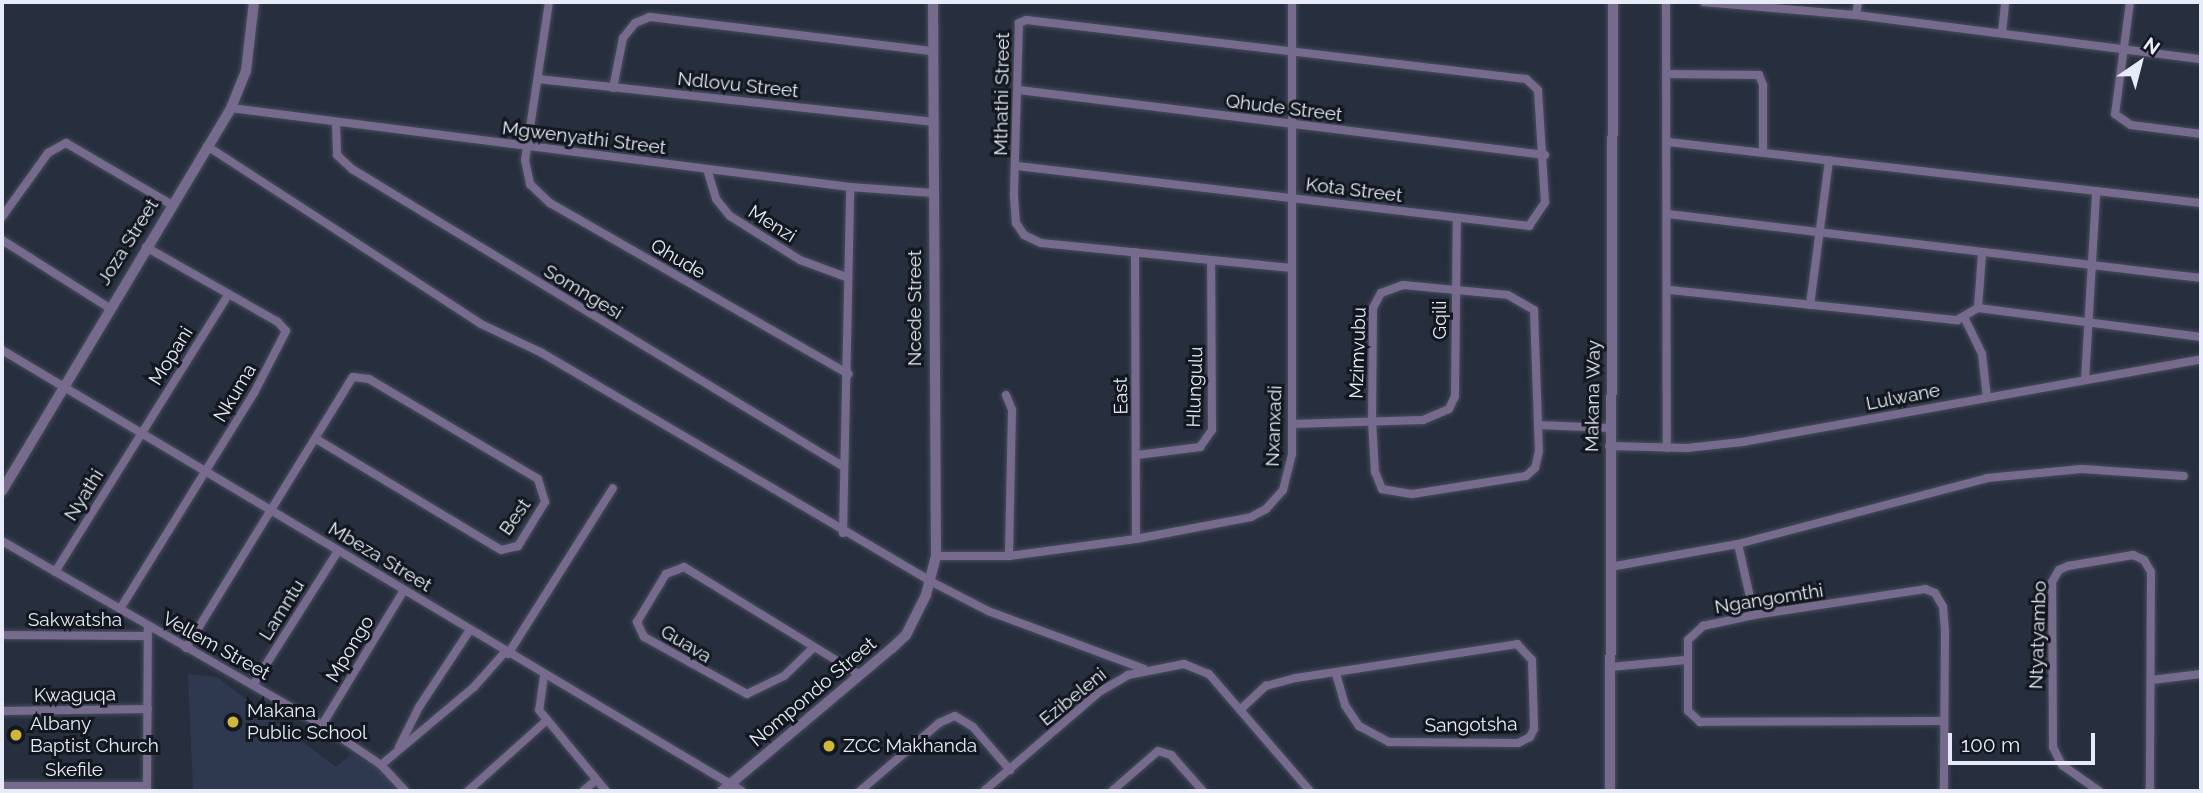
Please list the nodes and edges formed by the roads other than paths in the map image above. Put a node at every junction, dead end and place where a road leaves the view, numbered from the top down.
1 (254, 2) edge
2 (549, 2) edge
3 (933, 2) edge
4 (1292, 2) edge
5 (1613, 2) edge
6 (1666, 2) edge
7 (1704, 2) edge
8 (1858, 2) edge
9 (2005, 2) edge
10 (2130, 2) edge
11 (1856, 15) junction
12 (2002, 33) junction
13 (2124, 50) junction
14 (933, 51) junction
15 (1294, 52) junction
16 (2201, 59) edge
17 (1666, 74) junction
18 (538, 79) junction
19 (1525, 79) joint
20 (613, 88) junction
21 (1019, 90) junction
22 (231, 108) junction
23 (935, 122) junction
24 (336, 123) junction
25 (1295, 125) junction
26 (2201, 134) edge
27 (1668, 142) junction
28 (207, 146) junction
29 (527, 147) junction
30 (1763, 152) junction
31 (1545, 155) junction
32 (1829, 160) junction
33 (1017, 166) junction
34 (707, 169) junction
35 (850, 187) junction
36 (933, 193) junction
37 (2096, 193) junction
38 (1293, 198) junction
39 (2201, 203) edge
40 (172, 205) junction
41 (1668, 214) junction
42 (2, 217) edge
43 (1457, 218) junction
44 (1819, 233) junction
45 (2, 240) edge
46 (146, 247) junction
47 (1135, 252) junction
48 (1982, 253) junction
49 (1211, 260) junction
50 (2089, 262) junction
51 (1292, 268) junction
52 (846, 277) junction
53 (2201, 278) edge
54 (1670, 290) junction
55 (1456, 292) junction
56 (229, 294) junction
57 (1810, 305) junction
58 (108, 307) junction
59 (1978, 308) junction
60 (1965, 319) junction
61 (2085, 322) junction
62 (2201, 337) edge
63 (2, 349) edge
64 (2201, 359) edge
65 (848, 373) junction
66 (2085, 380) junction
67 (62, 386) junction
68 (1006, 395) dead end
69 (1987, 398) junction
70 (1372, 422) junction
71 (1292, 424) junction
72 (1539, 425) junction
73 (1609, 428) junction
74 (140, 435) junction
75 (316, 439) junction
76 (1609, 446) junction
77 (1667, 448) junction
78 (1137, 455) junction
79 (844, 467) junction
80 (205, 473) junction
81 (2185, 476) dead end
82 (613, 488) dead end
83 (2, 491) edge
84 (271, 511) junction
85 (843, 533) junction
86 (1136, 539) junction
87 (2, 541) edge
88 (1738, 544) junction
89 (338, 551) junction
90 (936, 556) junction
91 (1009, 556) junction
92 (1610, 567) junction
93 (55, 572) junction
94 (930, 581) junction
95 (404, 590) junction
96 (120, 610) junction
97 (919, 612) joint
98 (1754, 615) junction
99 (470, 630) junction
100 (148, 631) junction
101 (2, 635) edge
102 (186, 648) junction
103 (813, 648) junction
104 (506, 653) junction
105 (1686, 660) junction
106 (1610, 667) junction
107 (1144, 669) junction
108 (1336, 673) junction
109 (2201, 674) edge
110 (860, 675) junction
111 (544, 676) junction
112 (2152, 680) junction
113 (253, 685) junction
114 (1242, 708) junction
115 (148, 709) junction
116 (2, 711) edge
117 (546, 721) junction
118 (1944, 721) junction
119 (322, 725) junction
120 (399, 749) junction
121 (382, 765) junction
122 (1010, 770) junction
123 (596, 780) junction
124 (730, 783) junction
125 (2, 786) edge
126 (147, 789) edge
127 (405, 791) edge
128 (468, 791) edge
129 (583, 791) edge
130 (606, 791) edge
131 (722, 791) edge
132 (742, 791) edge
133 (860, 791) edge
134 (984, 791) edge
135 (1112, 791) edge
136 (1203, 791) edge
137 (1310, 791) edge
138 (1610, 791) edge
139 (1944, 791) edge
140 (2099, 791) edge
141 (2150, 791) edge

1 - 22 street, Joza Street
2 - 18 street, Qhude
3 - 14 street, Ncede Street
4 - 15 street, Nxanxadi
5 - 73 street, Makana Way
6 - 17 street
7 - 11 street
8 - 11 street
9 - 12 street
10 - 13 street
11 - 12 street
12 - 13 street
13 - 16 street
13 - 26 street
14 - 20 street
14 - 23 street, Ncede Street
15 - 19 street, Mthathi Street
15 - 21 street, Mthathi Street
15 - 25 street, Nxanxadi
17 - 27 street
17 - 30 street
18 - 20 street, Ndlovu Street
18 - 29 street, Qhude
19 - 31 street, Kota Street
20 - 23 street, Ndlovu Street
21 - 25 street, Qhude Street
21 - 33 street, Mthathi Street
22 - 24 street, Mgwenyathi Street
22 - 28 street, Joza Street
23 - 36 street, Ncede Street
24 - 29 street, Mgwenyathi Street
24 - 79 street, Somngesi
25 - 31 street, Qhude Street
25 - 38 street, Nxanxadi
27 - 30 street
27 - 41 street
28 - 40 street, Joza Street
28 - 85 street
29 - 34 street, Mgwenyathi Street
29 - 65 street, Qhude
30 - 32 street
31 - 43 street, Kota Street
32 - 37 street
32 - 44 street
33 - 38 street, Kota Street
33 - 47 street, Mthathi Street
34 - 35 street, Mgwenyathi Street
34 - 52 street, Menzi
35 - 36 street, Mgwenyathi Street
35 - 52 street
36 - 90 street, Ncede Street
37 - 39 street
37 - 50 street
38 - 43 street, Kota Street
38 - 51 street, Nxanxadi
40 - 42 street
40 - 46 street, Joza Street
41 - 44 street
41 - 54 street
43 - 55 street, Gqili
44 - 48 street
44 - 57 street
45 - 58 street
46 - 56 street, Nkuma
46 - 58 street, Joza Street
47 - 49 street, Mthathi Street
47 - 78 street, East
48 - 50 street
48 - 59 street
49 - 51 street, Mthathi Street
49 - 78 street, Hlungulu
50 - 53 street
50 - 61 street
51 - 71 street, Nxanxadi
52 - 65 street
54 - 57 street
54 - 77 street
55 - 70 street, Gqili
55 - 70 street, Mzimvubu
55 - 72 street, Mzimvubu
56 - 74 street, Mopani
56 - 80 street, Nkuma
57 - 60 street
58 - 67 street, Joza Street
59 - 60 street
59 - 61 street
60 - 69 street
61 - 62 street
61 - 66 street
63 - 67 street, Mbeza Street
64 - 66 street, Lulwane
65 - 79 street
66 - 69 street, Lulwane
67 - 74 street, Mbeza Street
67 - 83 street, Joza Street
68 - 91 street
69 - 77 street, Lulwane
70 - 71 street
70 - 72 street, Mzimvubu
71 - 86 street, Nxanxadi
72 - 73 street
73 - 76 street, Makana Way
74 - 80 street, Mbeza Street
74 - 93 street, Nyathi
75 - 75 street, Best
75 - 84 street, Best
76 - 77 street, Lulwane
76 - 92 street, Makana Way
78 - 86 street, East
79 - 85 street
80 - 84 street, Mbeza Street
80 - 96 street, Nkuma
81 - 88 street
82 - 104 street
84 - 89 street, Mbeza Street
84 - 102 street, Best
85 - 94 street
86 - 91 street, Nxanxadi
87 - 93 street, Vellem Street
88 - 92 street
88 - 98 street
89 - 95 street, Mbeza Street
89 - 113 street, Lamntu
90 - 91 street, Nxanxadi
90 - 94 street, Ncede Street
92 - 106 street, Makana Way
93 - 96 street, Vellem Street
94 - 97 street, Ncede Street
94 - 107 street
95 - 99 street, Mbeza Street
95 - 119 street, Mpongo
96 - 100 street, Vellem Street
97 - 110 street, Nompondo Street
98 - 105 street, Ngangomthi
98 - 118 street, Ngangomthi
99 - 104 street, Mbeza Street
99 - 120 street
100 - 101 street, Sakwatsha
100 - 102 street, Vellem Street
100 - 115 street
102 - 113 street, Vellem Street
103 - 103 street, Guava
103 - 110 street, Guava
104 - 111 street, Mbeza Street
104 - 120 street
105 - 106 street
105 - 118 street, Ngangomthi
106 - 138 street, Makana Way
107 - 114 street, Ezibeleni
107 - 122 street, Ezibeleni
108 - 108 street, Sangotsha
108 - 114 street, Sangotsha
109 - 112 street
110 - 124 street, Nompondo Street
111 - 117 street
111 - 124 street, Mbeza Street
112 - 140 street, Ntyatyambo
112 - 141 street, Ntyatyambo
113 - 119 street, Vellem Street
114 - 137 street, Ezibeleni
115 - 116 street, Kwaguqa
115 - 126 street
117 - 123 street
117 - 128 street
118 - 139 street, Ngangomthi
119 - 121 street, Vellem Street
120 - 121 street
121 - 127 street, Vellem Street
122 - 133 street
122 - 134 street, Ezibeleni
123 - 129 street
123 - 130 street
124 - 131 street, Nompondo Street
124 - 132 street, Mbeza Street
125 - 126 street, Skefile
135 - 136 street

